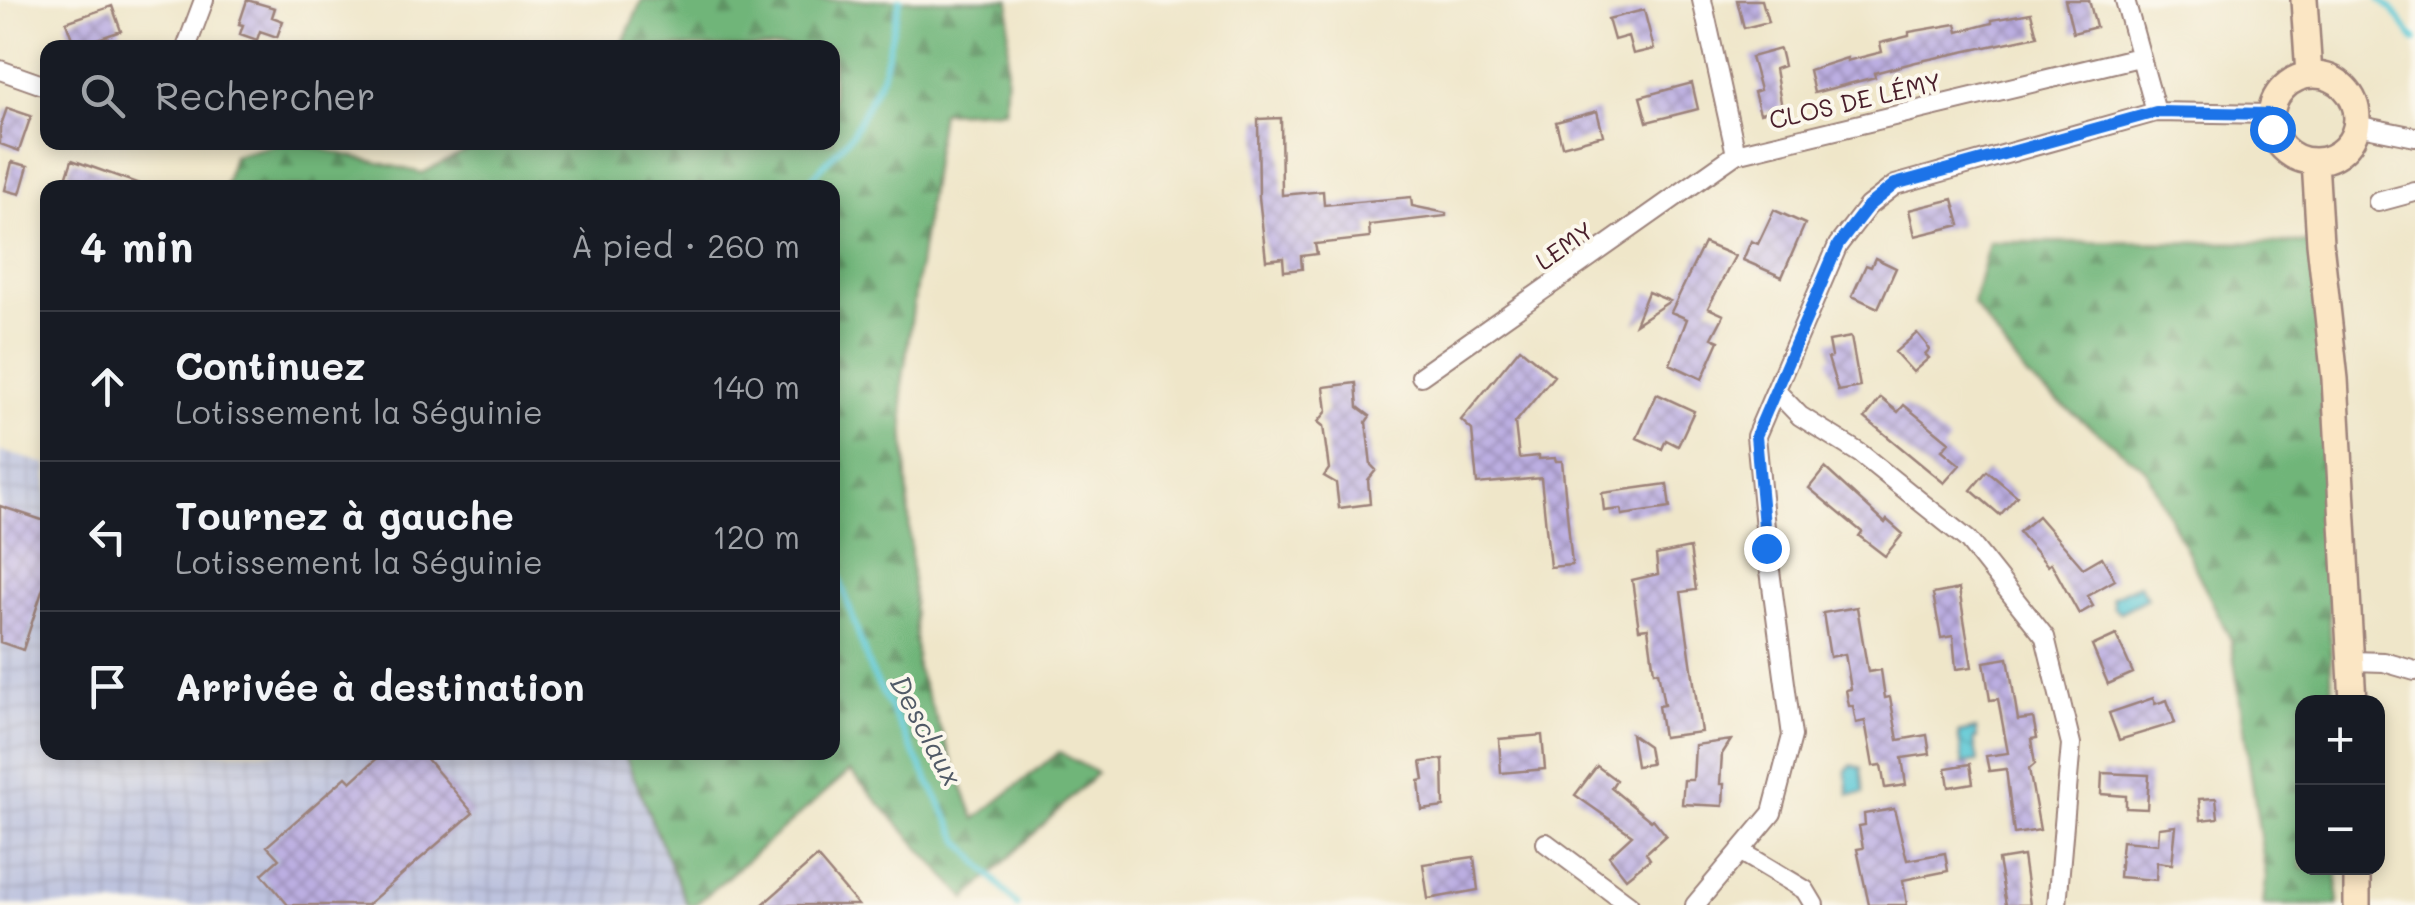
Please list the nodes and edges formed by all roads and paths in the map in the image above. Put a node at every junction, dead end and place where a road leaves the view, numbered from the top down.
1 (204, 0) edge
2 (1702, 0) edge
3 (2125, 0) edge
4 (2304, 0) edge
5 (189, 40) edge
6 (2139, 57) junction
7 (0, 70) edge
8 (2309, 76) junction
9 (40, 84) edge
10 (2156, 112) junction
11 (2271, 114) junction
12 (2356, 125) junction
13 (2415, 138) edge
14 (1736, 154) junction
15 (2315, 161) junction
16 (2415, 192) edge
17 (2378, 202) dead end
18 (1421, 376) dead end
19 (1777, 392) junction
20 (2353, 661) junction
21 (2415, 671) edge
22 (2354, 695) edge
23 (1546, 843) dead end
24 (1740, 851) junction
25 (2357, 875) edge
26 (1629, 905) edge
27 (1695, 905) edge
28 (1814, 905) edge
29 (2057, 905) edge
30 (2357, 905) edge

1 - 5 street
2 - 14 street
3 - 6 street
4 - 8 street
6 - 10 street
6 - 14 street, CLOS DE LÉMY
7 - 9 street
8 - 11 street
8 - 12 street
10 - 11 street
10 - 19 street
11 - 15 street
12 - 13 street
12 - 15 street
14 - 18 street, LEMY
15 - 20 street
16 - 17 street
19 - 24 street
19 - 29 street
20 - 21 street
20 - 22 street
23 - 26 street
24 - 27 street
24 - 28 street
25 - 30 street

